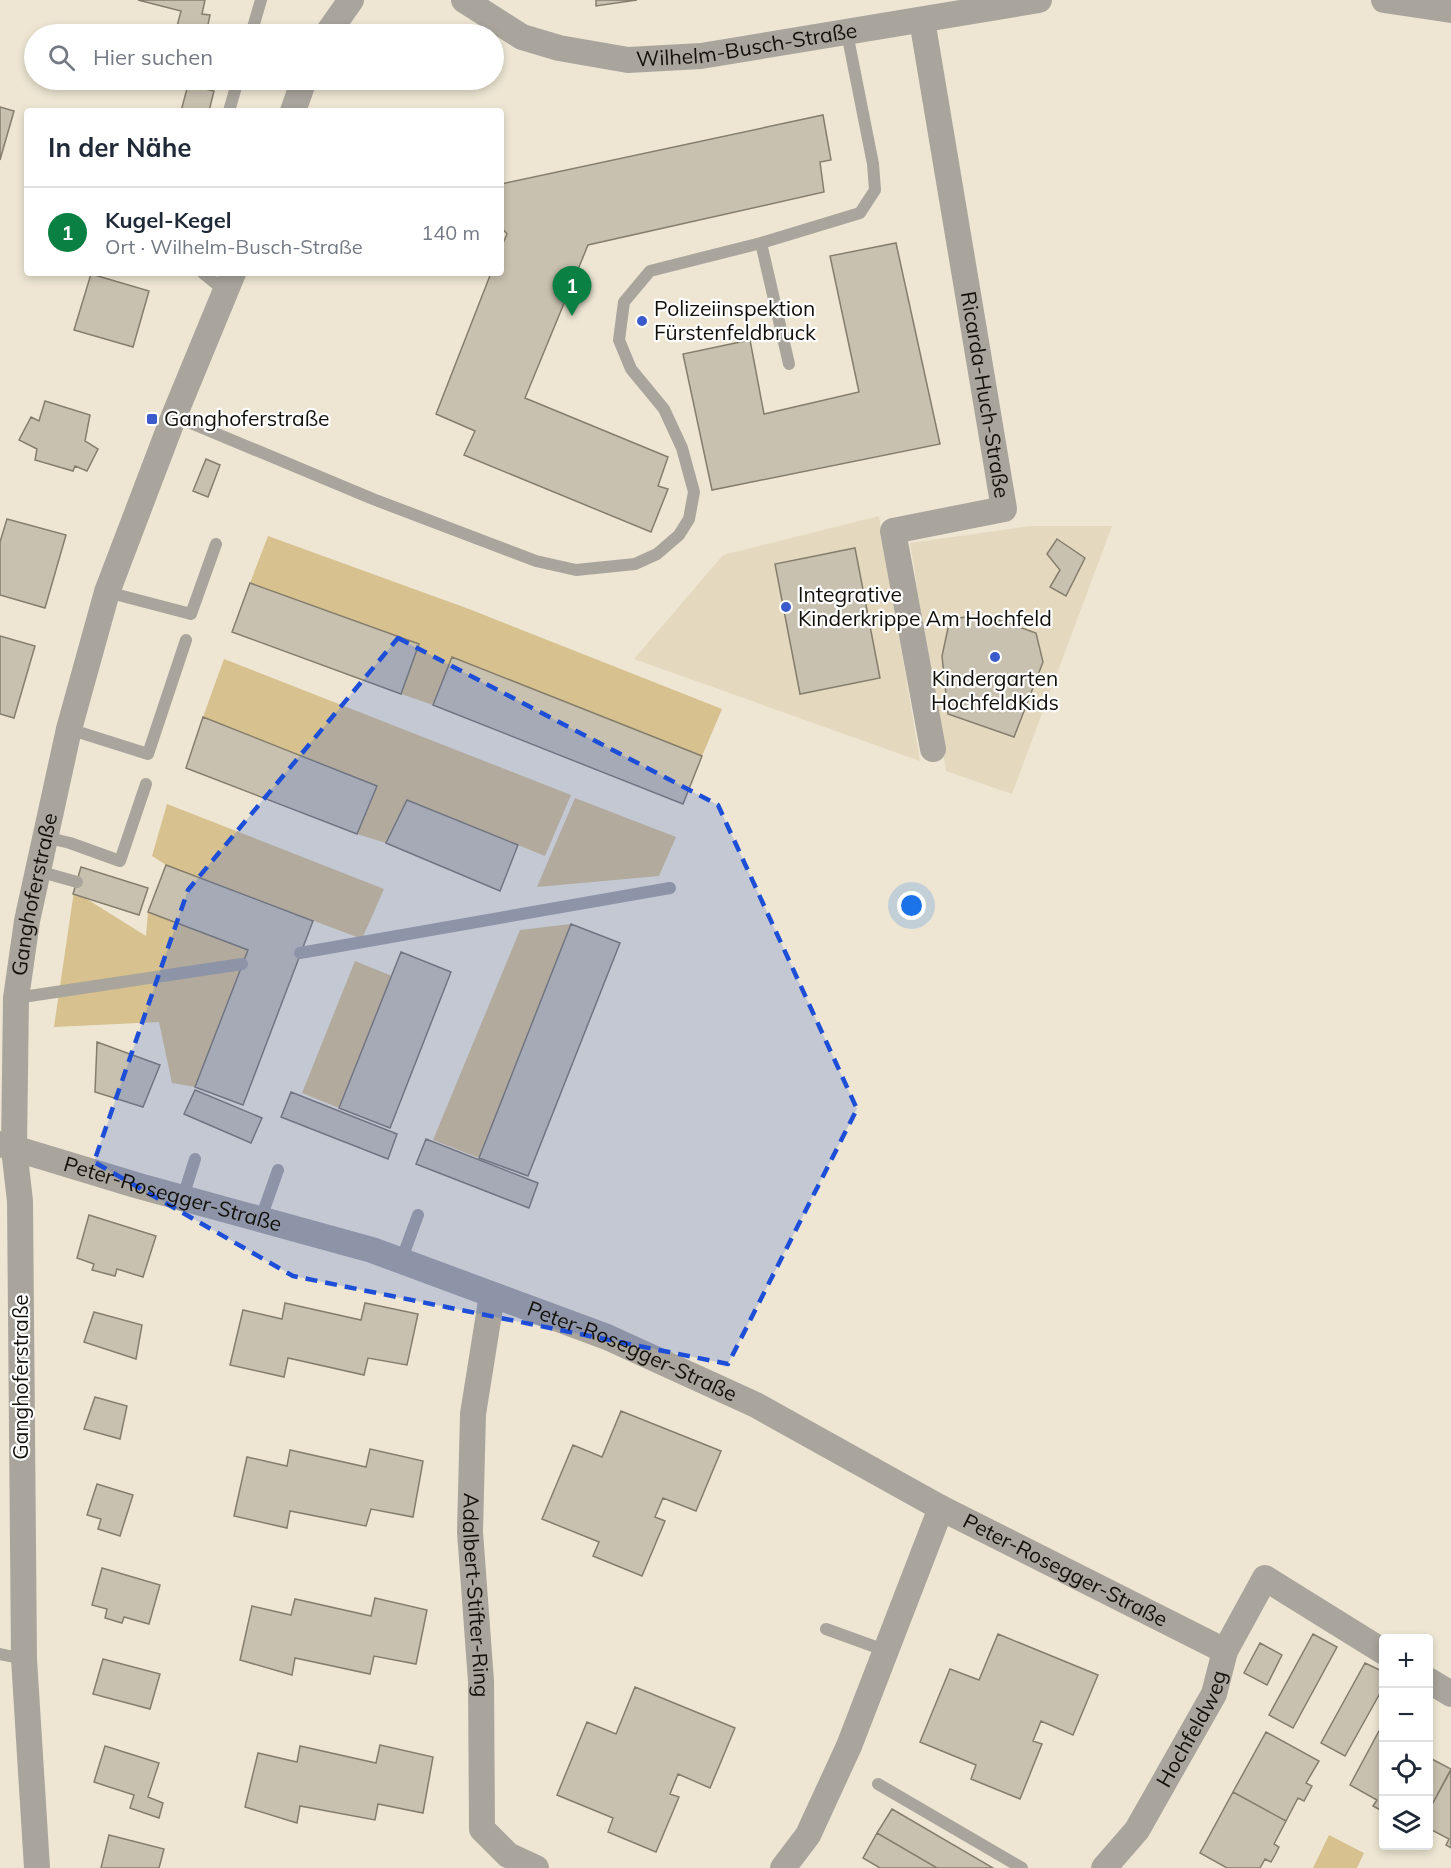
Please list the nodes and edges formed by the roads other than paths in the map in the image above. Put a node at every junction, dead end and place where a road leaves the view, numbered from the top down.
1 (261, 0) edge
2 (351, 0) edge
3 (464, 0) edge
4 (1039, 0) edge
5 (1384, 0) edge
6 (1450, 0) edge
7 (1451, 10) edge
8 (922, 20) junction
9 (254, 24) edge
10 (334, 24) edge
11 (501, 24) edge
12 (504, 26) edge
13 (847, 33) junction
14 (235, 90) edge
15 (297, 90) edge
16 (230, 108) edge
17 (294, 108) edge
18 (761, 243) junction
19 (212, 276) edge
20 (229, 282) edge
21 (789, 364) dead end
22 (174, 416) junction
23 (216, 544) dead end
24 (107, 592) junction
25 (186, 640) dead end
26 (69, 729) junction
27 (933, 749) dead end
28 (146, 784) dead end
29 (45, 837) junction
30 (38, 871) junction
31 (76, 882) dead end
32 (670, 888) dead end
33 (300, 953) dead end
34 (242, 964) dead end
35 (16, 998) junction
36 (7, 1146) edge
37 (195, 1159) dead end
38 (278, 1170) dead end
39 (183, 1197) junction
40 (418, 1215) dead end
41 (261, 1218) junction
42 (401, 1261) junction
43 (492, 1295) junction
44 (941, 1508) junction
45 (826, 1629) dead end
46 (884, 1650) junction
47 (1379, 1650) edge
48 (1225, 1651) junction
49 (12, 1656) edge
50 (1433, 1683) edge
51 (1451, 1694) edge
52 (878, 1784) dead end
53 (38, 1868) edge
54 (536, 1868) edge
55 (783, 1868) edge
56 (1022, 1868) edge
57 (1104, 1868) edge

1 - 9 lane
2 - 10 street
3 - 11 street, Wilhelm-Busch-Straße
4 - 8 street, Wilhelm-Busch-Straße
5 - 7 street
6 - 7 street
8 - 13 street, Wilhelm-Busch-Straße
8 - 27 street, Ricarda-Huch-Straße
12 - 13 street, Wilhelm-Busch-Straße
13 - 18 lane
14 - 16 lane
15 - 17 street
18 - 21 lane
18 - 22 lane
19 - 20 lane
20 - 22 street, Ganghoferstraße
22 - 24 street, Ganghoferstraße
23 - 24 lane
24 - 26 street, Ganghoferstraße
25 - 26 lane
26 - 29 street, Ganghoferstraße
28 - 29 lane
29 - 30 street, Ganghoferstraße
30 - 31 lane
30 - 35 street, Ganghoferstraße
32 - 33 lane
34 - 35 lane
35 - 36 street, Ganghoferstraße
36 - 39 street, Peter-Rosegger-Straße
36 - 49 street, Ganghoferstraße
37 - 39 lane
38 - 41 lane
39 - 41 street, Peter-Rosegger-Straße
40 - 42 lane
41 - 42 street, Peter-Rosegger-Straße
42 - 43 street, Peter-Rosegger-Straße
43 - 44 street, Peter-Rosegger-Straße
43 - 54 street, Adalbert-Stifter-Ring
44 - 46 street
44 - 48 street, Peter-Rosegger-Straße
45 - 46 lane
46 - 55 street
47 - 48 street, Hochfeldweg
48 - 57 street, Hochfeldweg
49 - 53 street, Ganghoferstraße
50 - 51 street
52 - 56 lane

